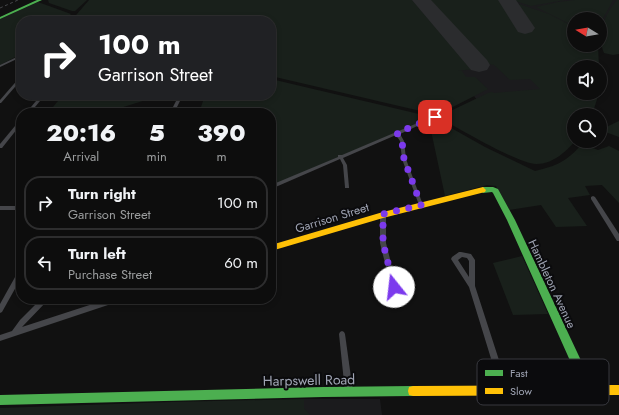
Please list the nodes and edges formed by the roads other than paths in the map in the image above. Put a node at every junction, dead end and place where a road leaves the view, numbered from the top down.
1 (40, 0) edge
2 (0, 18) edge
3 (16, 58) edge
4 (0, 66) edge
5 (16, 84) edge
6 (39, 100) edge
7 (0, 102) edge
8 (32, 108) edge
9 (435, 117) dead end
10 (16, 128) edge
11 (397, 133) junction
12 (0, 147) edge
13 (340, 156) junction
14 (276, 185) edge
15 (347, 187) dead end
16 (493, 189) joint
17 (593, 198) dead end
18 (421, 205) junction
19 (0, 208) edge
20 (16, 208) edge
21 (383, 214) junction
22 (619, 239) edge
23 (276, 246) edge
24 (16, 281) edge
25 (472, 286) junction
26 (394, 287) dead end
27 (40, 304) edge
28 (102, 304) edge
29 (0, 310) edge
30 (15, 332) junction
31 (342, 334) dead end
32 (0, 338) edge
33 (495, 359) edge
34 (575, 359) edge
35 (477, 391) edge
36 (349, 392) junction
37 (0, 400) edge

1 - 2 main road
3 - 4 street
5 - 7 street
6 - 8 street
9 - 11 street
10 - 12 street
11 - 13 street
11 - 18 street
13 - 14 street
13 - 15 street
16 - 18 main road, Garrison Street
16 - 34 main road, Hambleton Avenue
17 - 22 street
18 - 21 main road, Garrison Street
19 - 20 street
21 - 23 main road, Garrison Street
21 - 26 street
24 - 29 street
25 - 25 street
25 - 33 street
27 - 30 street
28 - 30 street
30 - 32 street
31 - 36 street
35 - 36 main road, Harpswell Road
36 - 37 main road, Harpswell Road

